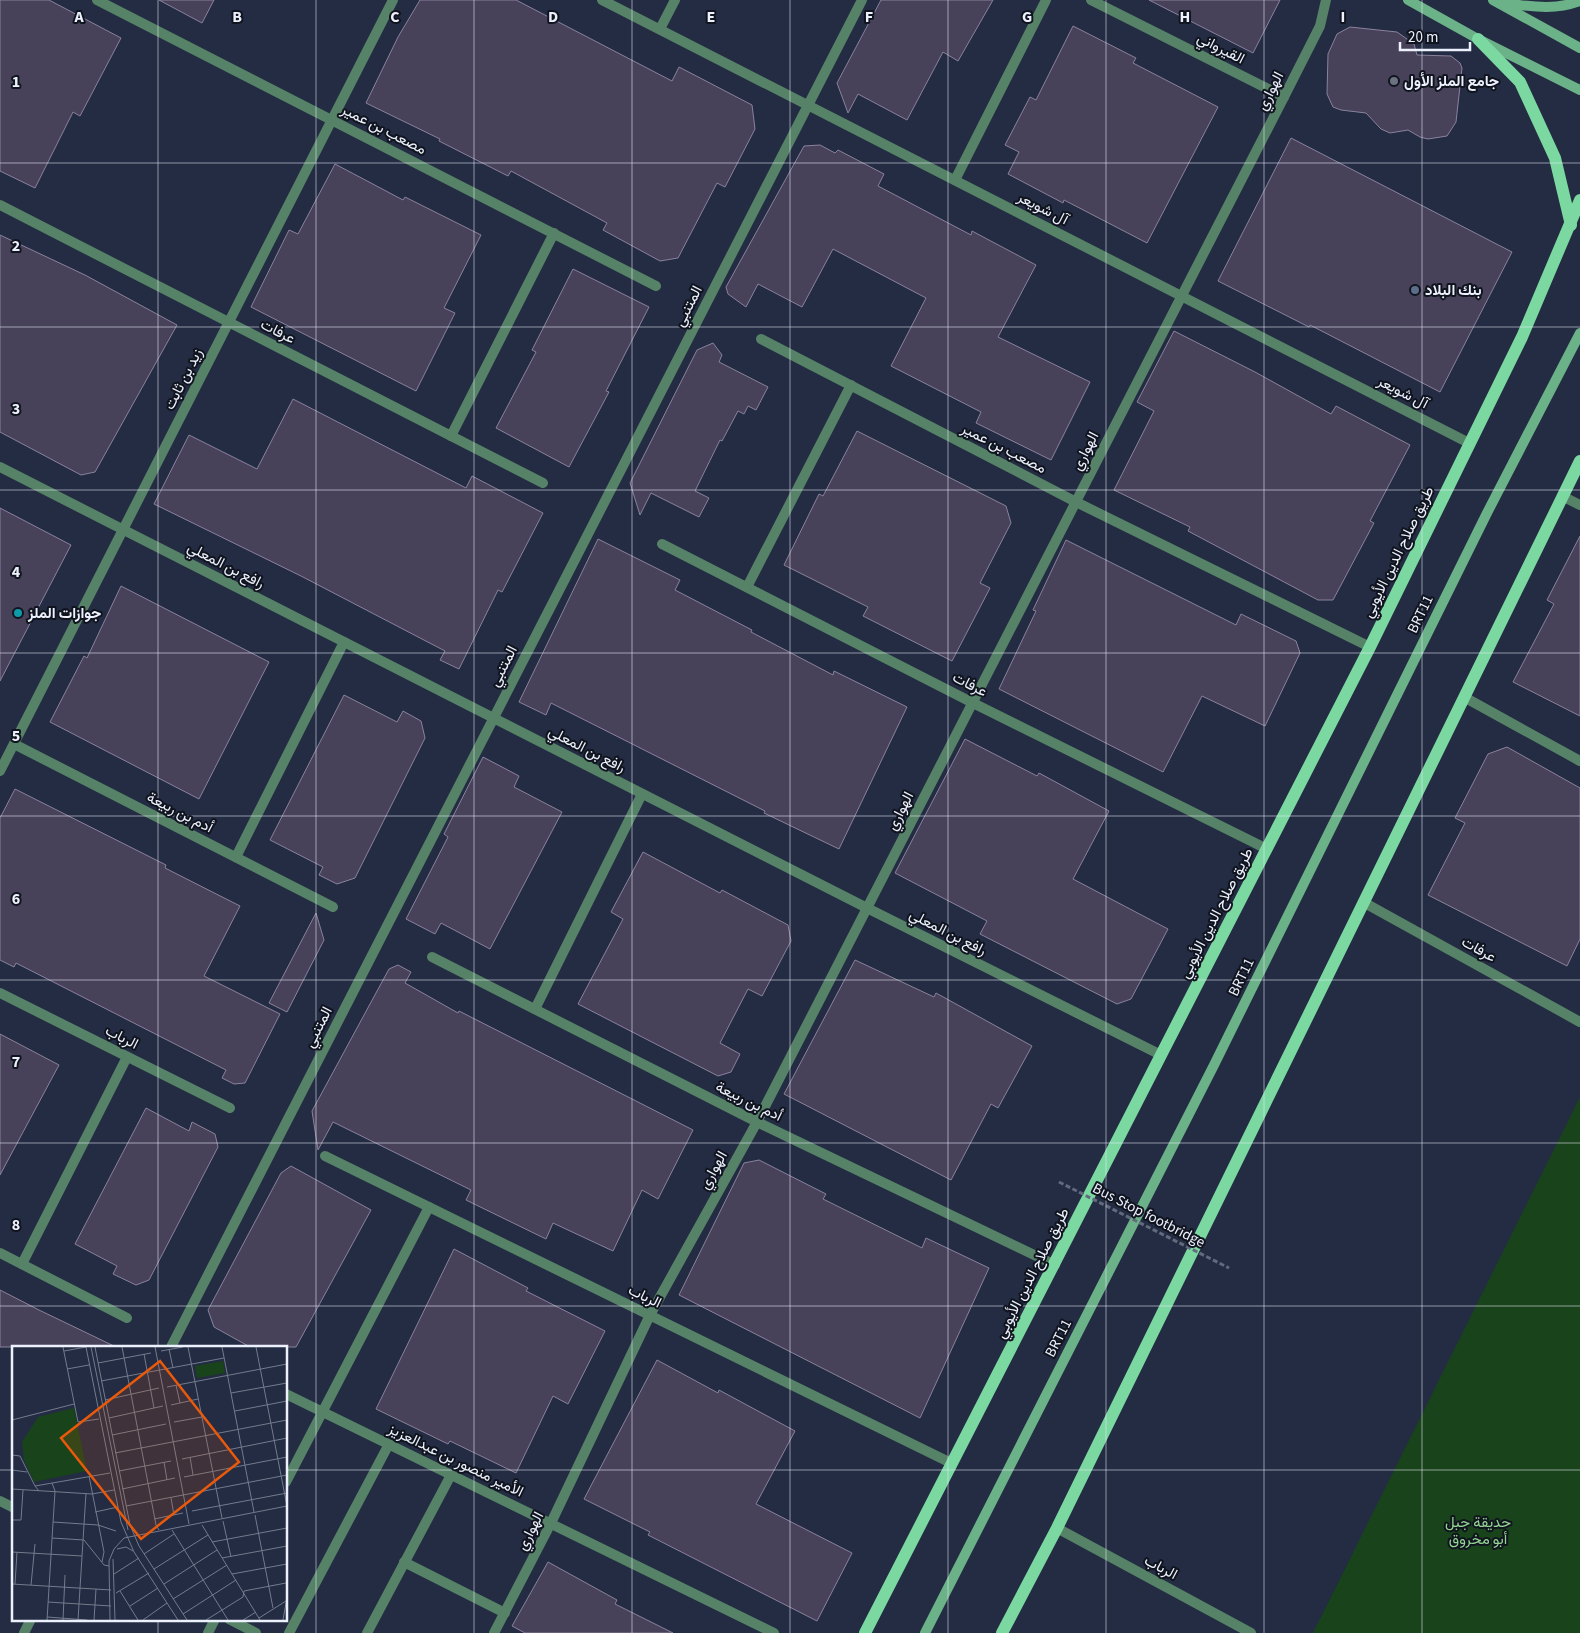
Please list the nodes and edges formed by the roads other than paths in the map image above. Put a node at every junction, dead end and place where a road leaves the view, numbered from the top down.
1 (97, 0) edge
2 (393, 0) edge
3 (602, 0) edge
4 (675, 0) edge
5 (862, 0) edge
6 (1046, 0) edge
7 (1091, 0) edge
8 (1326, 0) edge
9 (1408, 0) edge
10 (1495, 1) edge
11 (1580, 1) edge
12 (660, 29) junction
13 (1478, 39) junction
14 (1580, 48) edge
15 (1580, 90) edge
16 (1284, 97) junction
17 (808, 105) junction
18 (332, 120) junction
19 (955, 180) junction
20 (1580, 200) edge
21 (0, 205) edge
22 (1571, 225) junction
23 (554, 233) junction
24 (656, 286) dead end
25 (1182, 296) junction
26 (229, 322) junction
27 (1580, 333) edge
28 (761, 339) dead end
29 (851, 386) junction
30 (451, 436) junction
31 (1469, 442) junction
32 (1580, 461) edge
33 (0, 467) edge
34 (542, 483) dead end
35 (1562, 496) junction
36 (1076, 502) junction
37 (1580, 504) edge
38 (123, 530) junction
39 (662, 544) dead end
40 (747, 587) junction
41 (344, 642) junction
42 (1370, 647) junction
43 (1464, 698) junction
44 (973, 703) junction
45 (493, 718) junction
46 (14, 744) junction
47 (1580, 761) edge
48 (0, 771) edge
49 (642, 794) junction
50 (1267, 849) junction
51 (236, 857) junction
52 (1363, 902) junction
53 (332, 906) dead end
54 (867, 908) junction
55 (432, 957) dead end
56 (0, 992) edge
57 (535, 1009) junction
58 (1580, 1022) edge
59 (1161, 1055) junction
60 (128, 1057) junction
61 (230, 1108) dead end
62 (757, 1122) junction
63 (325, 1156) dead end
64 (429, 1207) junction
65 (0, 1253) edge
66 (22, 1264) junction
67 (1055, 1266) junction
68 (650, 1315) junction
69 (127, 1318) dead end
70 (172, 1346) edge
71 (288, 1395) edge
72 (323, 1412) junction
73 (389, 1444) junction
74 (951, 1463) junction
75 (451, 1475) junction
76 (288, 1478) edge
77 (0, 1501) edge
78 (12, 1507) edge
79 (551, 1524) junction
80 (1057, 1528) junction
81 (404, 1562) junction
82 (505, 1613) junction
83 (30, 1620) edge
84 (214, 1620) edge
85 (231, 1620) edge
86 (24, 1633) edge
87 (208, 1633) edge
88 (256, 1633) edge
89 (289, 1633) edge
90 (367, 1633) edge
91 (494, 1633) edge
92 (774, 1633) edge
93 (865, 1633) edge
94 (925, 1633) edge
95 (1002, 1633) edge
96 (1251, 1633) edge

1 - 18 street, مصعب بن عمير
2 - 18 street, زيد بن ثابت
3 - 12 street, آل شويعر
4 - 12 street
5 - 17 street, المتنبي
6 - 19 street
7 - 16 street, القيرواني
8 - 16 street, الهواري
9 - 13 main road
10 - 11 main road
10 - 14 main road
12 - 17 street, آل شويعر
13 - 15 main road
13 - 22 main road
16 - 25 street, الهواري
17 - 19 street, آل شويعر
17 - 45 street, المتنبي
18 - 23 street, مصعب بن عمير
18 - 26 street, زيد بن ثابت
19 - 25 street, آل شويعر
20 - 22 main road, طريق صلاح الدين الأيوبي
21 - 26 street, عرفات
22 - 31 main road, طريق صلاح الدين الأيوبي
23 - 24 street, مصعب بن عمير
23 - 30 street
25 - 31 street, آل شويعر
25 - 36 street, الهواري
26 - 30 street, عرفات
26 - 38 street, زيد بن ثابت
27 - 94 main road, BRT11
28 - 29 street, مصعب بن عمير
29 - 36 street, مصعب بن عمير
29 - 40 street
30 - 34 street, عرفات
31 - 42 main road, طريق صلاح الدين الأيوبي
32 - 35 main road
33 - 38 street, رافع بن المعلي
35 - 37 street
35 - 43 main road
36 - 42 street, مصعب بن عمير
36 - 44 street, الهواري
38 - 41 street, رافع بن المعلي
38 - 46 street, زيد بن ثابت
39 - 40 street, عرفات
40 - 44 street, عرفات
41 - 45 street, رافع بن المعلي
41 - 51 street
42 - 50 main road, طريق صلاح الدين الأيوبي
43 - 47 street
43 - 52 main road
44 - 50 street, عرفات
44 - 54 street, الهواري
45 - 49 street, رافع بن المعلي
45 - 70 street, المتنبي
46 - 48 street, زيد بن ثابت
46 - 51 street, أدم بن ربيعة
49 - 54 street, رافع بن المعلي
49 - 57 street
50 - 59 main road, طريق صلاح الدين الأيوبي
51 - 53 street, أدم بن ربيعة
52 - 58 street, عرفات
52 - 80 main road
54 - 59 street, رافع بن المعلي
54 - 62 street, الهواري
55 - 57 street, أدم بن ربيعة
56 - 60 street, الرباب
57 - 62 street, أدم بن ربيعة
59 - 67 main road, طريق صلاح الدين الأيوبي
60 - 61 street, الرباب
60 - 66 street
62 - 67 street, أدم بن ربيعة
62 - 68 street, الهواري
63 - 64 street, الرباب
64 - 68 street, الرباب
64 - 72 street
65 - 66 street
66 - 69 street
67 - 74 main road, طريق صلاح الدين الأيوبي
68 - 74 street, الرباب
68 - 79 street, الهواري
71 - 72 street, الأمير منصور بن عبدالعزيز
72 - 73 street, الأمير منصور بن عبدالعزيز
72 - 76 street
73 - 75 street, الأمير منصور بن عبدالعزيز
73 - 89 street
74 - 93 main road, طريق صلاح الدين الأيوبي
75 - 79 street, الأمير منصور بن عبدالعزيز
75 - 81 street
77 - 78 street
79 - 82 street, الهواري
79 - 92 street, الأمير منصور بن عبدالعزيز
80 - 95 main road
80 - 96 street, الرباب
81 - 82 street
81 - 90 street
82 - 91 street, الهواري
83 - 86 street
84 - 87 street
85 - 88 street

